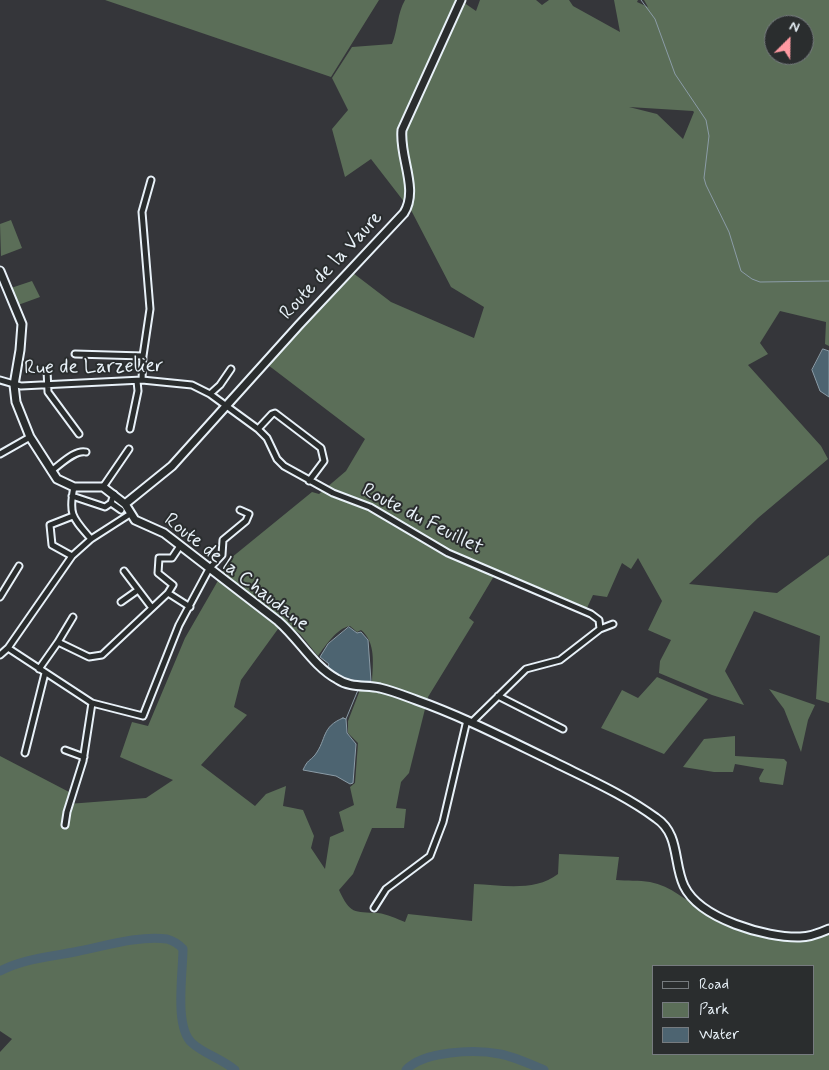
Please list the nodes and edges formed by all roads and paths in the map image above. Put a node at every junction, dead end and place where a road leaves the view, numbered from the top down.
1 (461, 0) edge
2 (151, 180) dead end
3 (0, 270) edge
4 (76, 354) dead end
5 (143, 356) junction
6 (231, 369) dead end
7 (47, 370) dead end
8 (0, 380) edge
9 (140, 380) junction
10 (14, 385) junction
11 (48, 386) junction
12 (210, 394) junction
13 (227, 407) junction
14 (130, 429) dead end
15 (258, 429) junction
16 (79, 434) dead end
17 (30, 437) junction
18 (129, 449) dead end
19 (86, 452) dead end
20 (0, 454) edge
21 (51, 471) junction
22 (310, 481) junction
23 (74, 487) junction
24 (103, 487) junction
25 (114, 494) junction
26 (72, 496) junction
27 (111, 503) junction
28 (123, 507) junction
29 (240, 510) dead end
30 (130, 514) junction
31 (73, 516) junction
32 (91, 539) junction
33 (180, 546) junction
34 (72, 556) junction
35 (19, 566) dead end
36 (209, 569) junction
37 (124, 571) dead end
38 (138, 590) junction
39 (168, 592) junction
40 (0, 597) edge
41 (121, 602) dead end
42 (190, 607) junction
43 (152, 608) junction
44 (73, 617) dead end
45 (596, 618) junction
46 (600, 629) junction
47 (58, 642) junction
48 (8, 648) junction
49 (0, 655) edge
50 (39, 669) junction
51 (45, 674) junction
52 (498, 696) junction
53 (92, 703) junction
54 (470, 721) junction
55 (563, 729) dead end
56 (64, 750) dead end
57 (25, 753) dead end
58 (84, 757) junction
59 (65, 825) dead end
60 (374, 908) dead end
61 (829, 929) edge

1 - 13 street, Route de la Vaure
2 - 5 street
3 - 10 street
4 - 5 street
5 - 9 street
6 - 12 street
7 - 11 street
8 - 10 street, Rue de Larzelier
9 - 11 street, Rue de Larzelier
9 - 12 street, Rue de Larzelier
9 - 14 street
10 - 11 street, Rue de Larzelier
10 - 17 street
11 - 16 street
12 - 13 street, Rue de Larzelier
13 - 15 street, Rue de Larzelier
13 - 28 street, Route de la Vaure
15 - 22 street, Route du Feuillet
15 - 22 street
17 - 20 street
17 - 21 street
18 - 24 street
19 - 21 street
21 - 23 street
22 - 45 street, Route du Feuillet
23 - 24 street
23 - 26 street
24 - 25 street
25 - 27 street
25 - 28 street
26 - 27 street
26 - 31 street
27 - 28 street
28 - 30 street
29 - 36 street
30 - 32 street
30 - 33 street, Route de la Chaudane
31 - 32 street
31 - 34 street
32 - 34 street
33 - 36 street, Route de la Chaudane
33 - 39 street
34 - 48 street
35 - 40 street
36 - 42 street
36 - 54 street, Route de la Chaudane
37 - 38 street
38 - 41 street
38 - 43 street
39 - 42 street
39 - 43 street
42 - 53 street
43 - 47 street
44 - 47 street
45 - 46 street
45 - 46 street, Route du Feuillet
46 - 52 street
47 - 50 street
48 - 49 street
48 - 50 street
50 - 51 street
51 - 53 street
51 - 57 street
52 - 54 street
52 - 55 street
53 - 58 street
54 - 60 street
54 - 61 street, Route de la Chaudane
56 - 58 street
58 - 59 street

